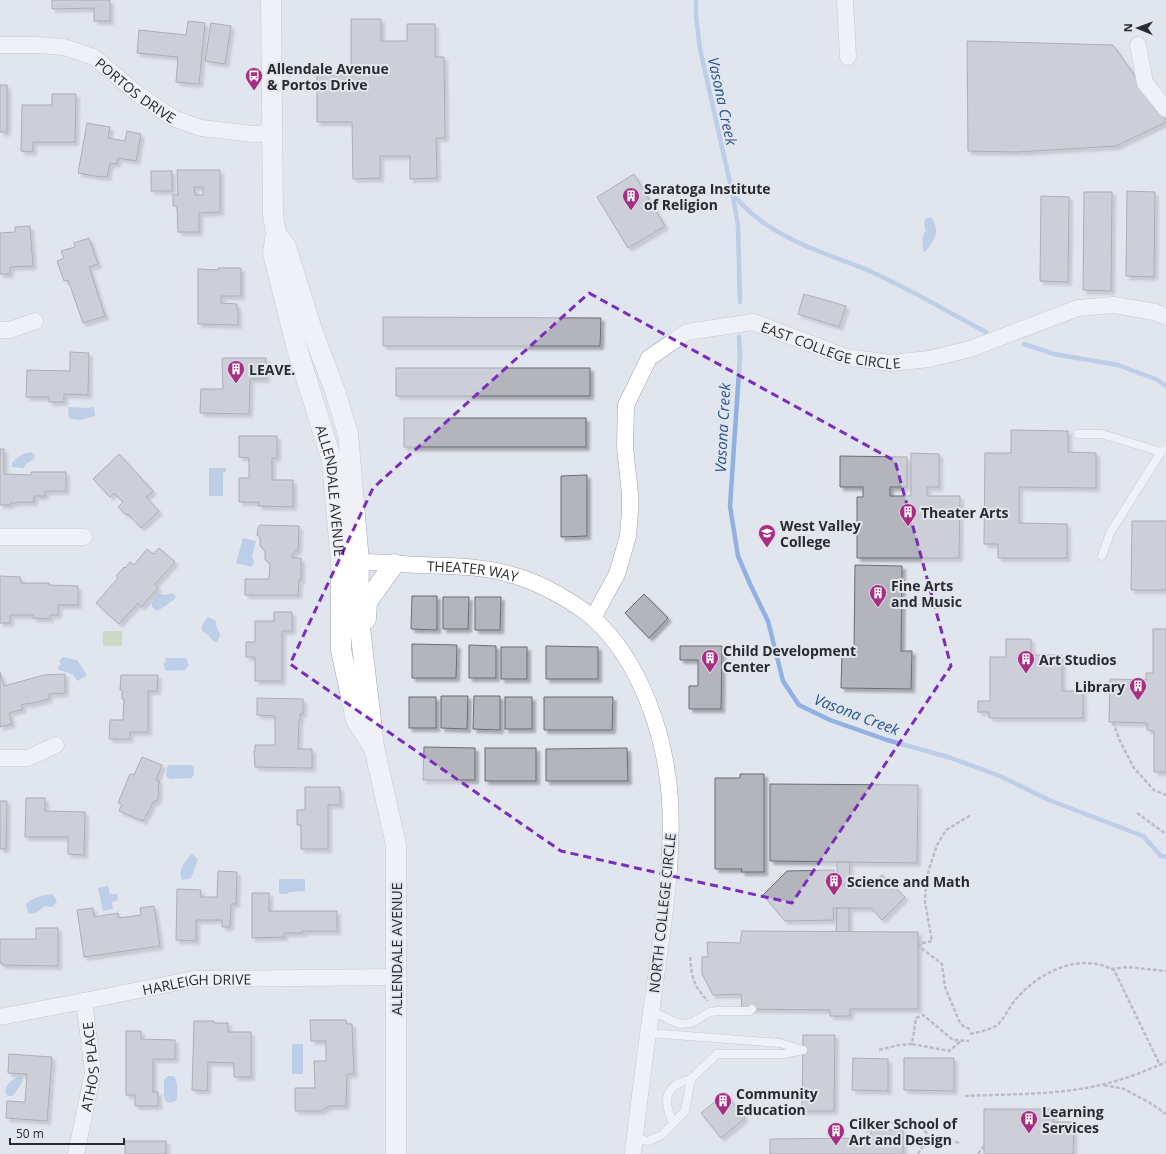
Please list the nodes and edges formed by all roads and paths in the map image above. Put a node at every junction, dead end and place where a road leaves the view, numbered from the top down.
1 (271, 0) edge
2 (845, 0) edge
3 (0, 45) edge
4 (1138, 45) dead end
5 (848, 57) dead end
6 (1166, 109) edge
7 (272, 133) junction
8 (1166, 317) edge
9 (36, 321) dead end
10 (0, 330) edge
11 (1078, 434) dead end
12 (1163, 451) edge
13 (0, 536) edge
14 (84, 537) dead end
15 (1102, 556) dead end
16 (350, 562) junction
17 (394, 564) junction
18 (593, 618) junction
19 (364, 655) junction
20 (1113, 722) dead end
21 (56, 745) dead end
22 (374, 747) junction
23 (0, 758) edge
24 (1166, 795) edge
25 (1137, 813) dead end
26 (971, 815) dead end
27 (1166, 834) edge
28 (690, 957) dead end
29 (1110, 969) junction
30 (1166, 971) edge
31 (396, 977) junction
32 (84, 1001) junction
33 (752, 1009) dead end
34 (651, 1012) junction
35 (714, 1012) junction
36 (0, 1017) edge
37 (970, 1029) dead end
38 (648, 1033) junction
39 (970, 1034) dead end
40 (962, 1041) junction
41 (969, 1041) dead end
42 (912, 1044) junction
43 (879, 1050) dead end
44 (1166, 1062) edge
45 (1160, 1065) junction
46 (691, 1079) junction
47 (1103, 1084) junction
48 (965, 1096) dead end
49 (1166, 1114) edge
50 (673, 1122) junction
51 (927, 1137) junction
52 (635, 1138) junction
53 (868, 1138) dead end
54 (961, 1142) dead end
55 (984, 1146) dead end
56 (76, 1154) edge
57 (396, 1154) edge
58 (633, 1154) edge
59 (918, 1154) edge
60 (978, 1154) edge

1 - 7 street, ALLENDALE AVENUE
2 - 5 street
3 - 7 street, PORTOS DRIVE
4 - 6 street
7 - 16 street, ALLENDALE AVENUE
8 - 18 street, EAST COLLEGE CIRCLE
9 - 10 street
11 - 12 lane
12 - 15 lane
13 - 14 street
16 - 17 street, THEATER WAY
16 - 19 street, ALLENDALE AVENUE
16 - 22 street, ALLENDALE AVENUE
17 - 18 street, THEATER WAY
17 - 19 street
18 - 34 street, NORTH COLLEGE CIRCLE
19 - 22 street, ALLENDALE AVENUE
20 - 24 path
21 - 23 street
22 - 31 street, ALLENDALE AVENUE
25 - 27 path
26 - 37 path
28 - 35 path
29 - 30 path
29 - 39 path
29 - 45 path
31 - 32 street, HARLEIGH DRIVE
31 - 57 street, ALLENDALE AVENUE
32 - 36 street, HARLEIGH DRIVE
32 - 56 street, ATHOS PLACE
33 - 35 lane
34 - 35 lane
34 - 38 street, NORTH COLLEGE CIRCLE
38 - 46 lane
38 - 52 street, NORTH COLLEGE CIRCLE
40 - 41 path
40 - 42 path
40 - 42 path
42 - 43 path
44 - 45 path
45 - 47 path
46 - 50 lane
46 - 50 lane
47 - 48 path
47 - 49 path
50 - 52 lane
51 - 53 path
51 - 54 path
51 - 59 path
52 - 58 street, NORTH COLLEGE CIRCLE
55 - 60 path

